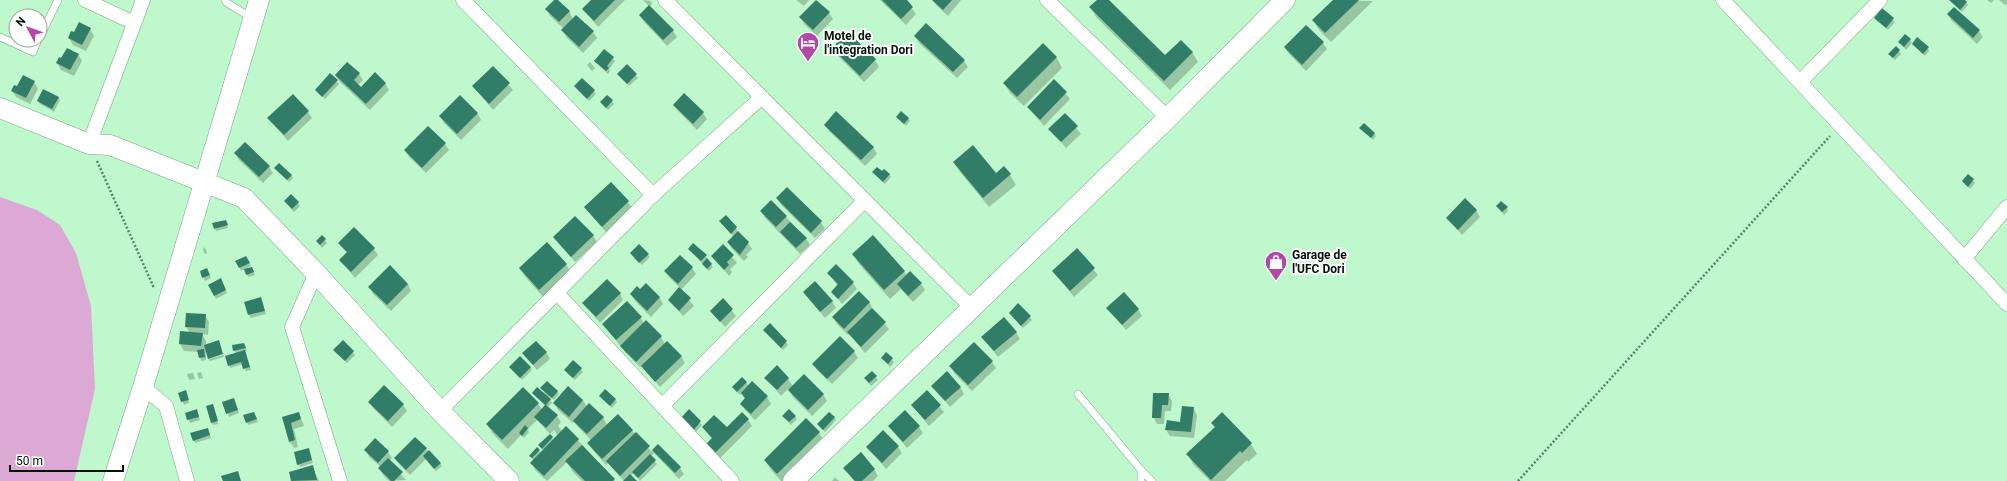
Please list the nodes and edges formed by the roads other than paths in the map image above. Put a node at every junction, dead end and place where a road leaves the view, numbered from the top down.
1 (58, 0) edge
2 (85, 0) edge
3 (143, 0) edge
4 (225, 0) edge
5 (259, 0) edge
6 (463, 0) edge
7 (664, 0) edge
8 (1047, 0) edge
9 (1285, 0) edge
10 (1723, 0) edge
11 (1880, 0) edge
12 (254, 19) junction
13 (48, 21) edge
14 (134, 23) junction
15 (24, 48) edge
16 (35, 48) edge
17 (1800, 82) junction
18 (762, 97) junction
19 (0, 108) edge
20 (1168, 118) junction
21 (89, 144) junction
22 (205, 183) junction
23 (653, 196) junction
24 (864, 201) junction
25 (2007, 208) edge
26 (1964, 259) junction
27 (316, 273) junction
28 (557, 292) junction
29 (2007, 304) edge
30 (971, 307) junction
31 (143, 387) junction
32 (1078, 394) dead end
33 (662, 406) junction
34 (440, 411) junction
35 (1141, 470) junction
36 (113, 481) edge
37 (187, 481) edge
38 (340, 481) edge
39 (509, 481) edge
40 (732, 481) edge
41 (793, 481) edge
42 (1141, 481) edge
43 (1152, 481) edge

1 - 13 lane
2 - 14 street
3 - 14 street
4 - 12 lane
5 - 12 street
6 - 23 street
7 - 18 street
8 - 20 street
9 - 20 street
10 - 17 street
11 - 17 street
12 - 22 street
14 - 21 street
15 - 16 lane
17 - 26 street
18 - 23 street
18 - 24 street
19 - 21 street
20 - 30 street
21 - 22 street
22 - 27 street
22 - 31 street
23 - 28 street
24 - 30 street
24 - 33 street
25 - 26 street
26 - 29 street
27 - 34 street
27 - 38 street
28 - 33 street
28 - 34 street
30 - 41 street
31 - 36 street
31 - 37 street
32 - 35 lane
33 - 40 street
34 - 39 street
35 - 42 lane
35 - 43 lane

